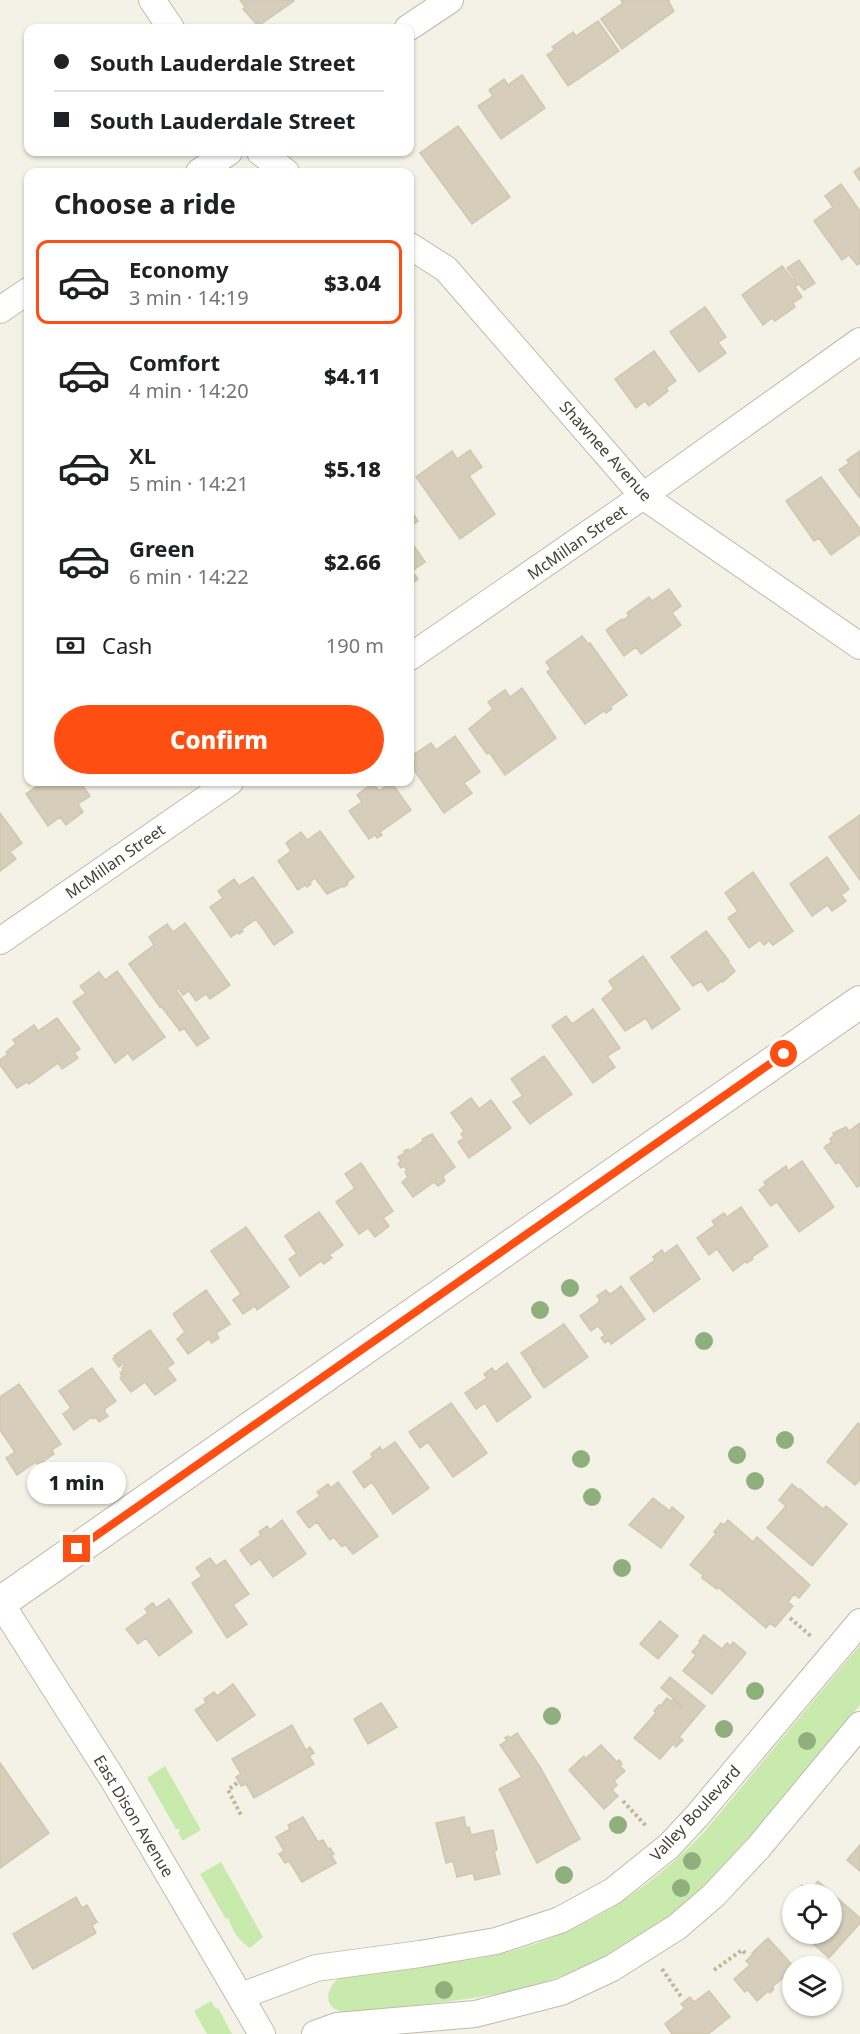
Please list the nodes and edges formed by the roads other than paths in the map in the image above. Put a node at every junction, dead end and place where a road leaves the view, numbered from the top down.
1 (152, 0) edge
2 (450, 0) edge
3 (168, 24) edge
4 (414, 24) edge
5 (223, 156) edge
6 (265, 156) edge
7 (205, 168) edge
8 (281, 168) edge
9 (414, 249) edge
10 (24, 294) edge
11 (0, 310) edge
12 (860, 341) edge
13 (643, 496) junction
14 (860, 646) edge
15 (414, 654) edge
16 (224, 786) edge
17 (0, 941) edge
18 (860, 1002) edge
19 (0, 1603) edge
20 (860, 1622) edge
21 (860, 1725) edge
22 (241, 1996) junction
23 (262, 2034) edge
24 (315, 2034) edge

1 - 3 street
2 - 4 street
5 - 7 street
6 - 8 street
9 - 13 street, Shawnee Avenue
10 - 11 street
12 - 13 street, McMillan Street
13 - 14 street, Shawnee Avenue
13 - 15 street, McMillan Street
16 - 17 street, McMillan Street
18 - 19 street
19 - 22 street, East Dison Avenue
20 - 22 street, Valley Boulevard
21 - 24 street
22 - 23 street, East Dison Avenue

